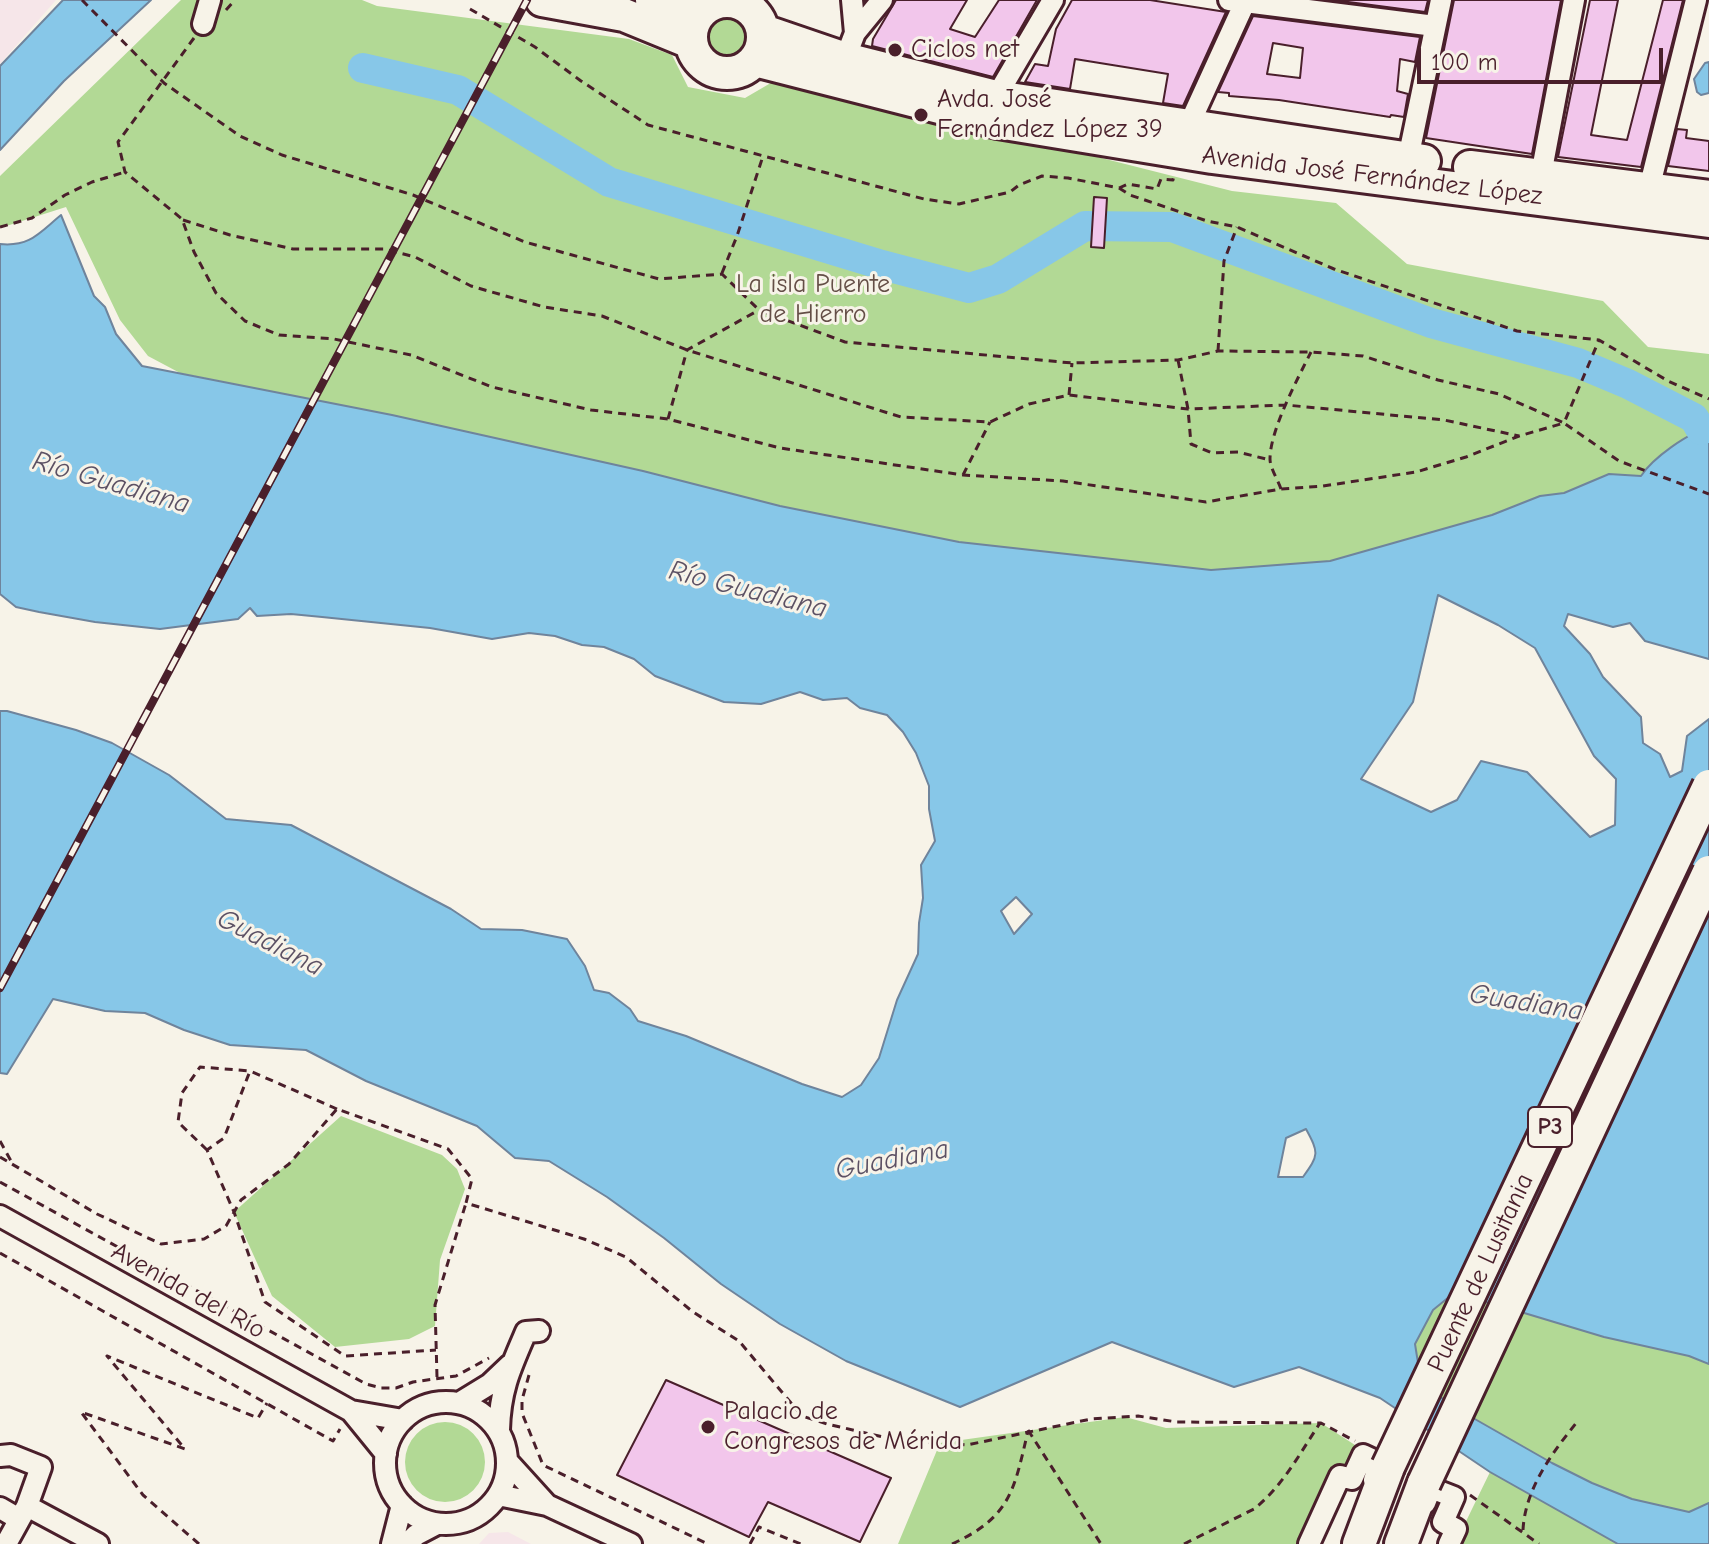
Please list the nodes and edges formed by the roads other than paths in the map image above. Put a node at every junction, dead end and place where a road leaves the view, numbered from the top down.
1 (210, 0) edge
2 (542, 0) edge
3 (652, 0) edge
4 (852, 0) edge
5 (882, 0) edge
6 (1053, 0) edge
7 (1441, 0) edge
8 (1574, 0) edge
9 (1696, 0) edge
10 (1240, 1) edge
11 (730, 19) edge
12 (203, 24) road end
13 (1435, 26) junction
14 (850, 46) junction
15 (996, 97) junction
16 (1188, 127) junction
17 (1408, 159) junction
18 (1541, 175) junction
19 (1649, 189) junction
20 (1709, 197) edge
21 (1709, 221) edge
22 (1709, 786) edge
23 (1709, 872) edge
24 (0, 1216) edge
25 (539, 1331) dead end
26 (513, 1362) junction
27 (459, 1403) junction
28 (351, 1411) junction
29 (403, 1420) junction
30 (499, 1430) junction
31 (386, 1454) junction
32 (0, 1456) edge
33 (508, 1462) junction
34 (498, 1495) junction
35 (402, 1505) junction
36 (547, 1505) junction
37 (0, 1508) edge
38 (23, 1512) junction
39 (437, 1524) junction
40 (6, 1544) edge
41 (98, 1544) edge
42 (392, 1544) edge
43 (407, 1544) edge
44 (631, 1544) edge
45 (1309, 1544) edge
46 (1349, 1544) edge
47 (1359, 1544) edge
48 (1368, 1544) edge
49 (1389, 1544) edge
50 (1401, 1544) edge
51 (1409, 1544) edge
52 (1449, 1544) edge

1 - 12 street
2 - 11 main road
3 - 11 main road
4 - 14 street
5 - 14 street
6 - 15 street
7 - 13 street
8 - 18 street
9 - 19 street
10 - 13 street
10 - 16 street
11 - 14 main road, Avenida José Fernández López
11 - 21 main road, Avenida José Fernández López
13 - 17 street
14 - 15 main road, Avenida José Fernández López
15 - 16 main road, Avenida José Fernández López
16 - 17 main road, Avenida José Fernández López
17 - 18 main road, Avenida José Fernández López
18 - 19 main road, Avenida José Fernández López
19 - 20 main road, Avenida José Fernández López
22 - 47 main road, Puente de Lusitania / P3, bridge
23 - 50 main road, Puente de Lusitania / P3, bridge
24 - 28 street, Avenida del Río
25 - 26 street
26 - 27 street
26 - 30 street
27 - 29 street
27 - 30 street
28 - 29 street, Avenida del Río
28 - 31 street, Avenida del Río
29 - 31 street
30 - 33 street
31 - 35 street
32 - 38 street
33 - 34 street
33 - 36 street
34 - 36 street
34 - 39 street
35 - 39 street
35 - 42 street
36 - 44 street
37 - 38 street
38 - 40 street
38 - 41 street
39 - 43 street
45 - 46 street
48 - 49 street
51 - 52 street

